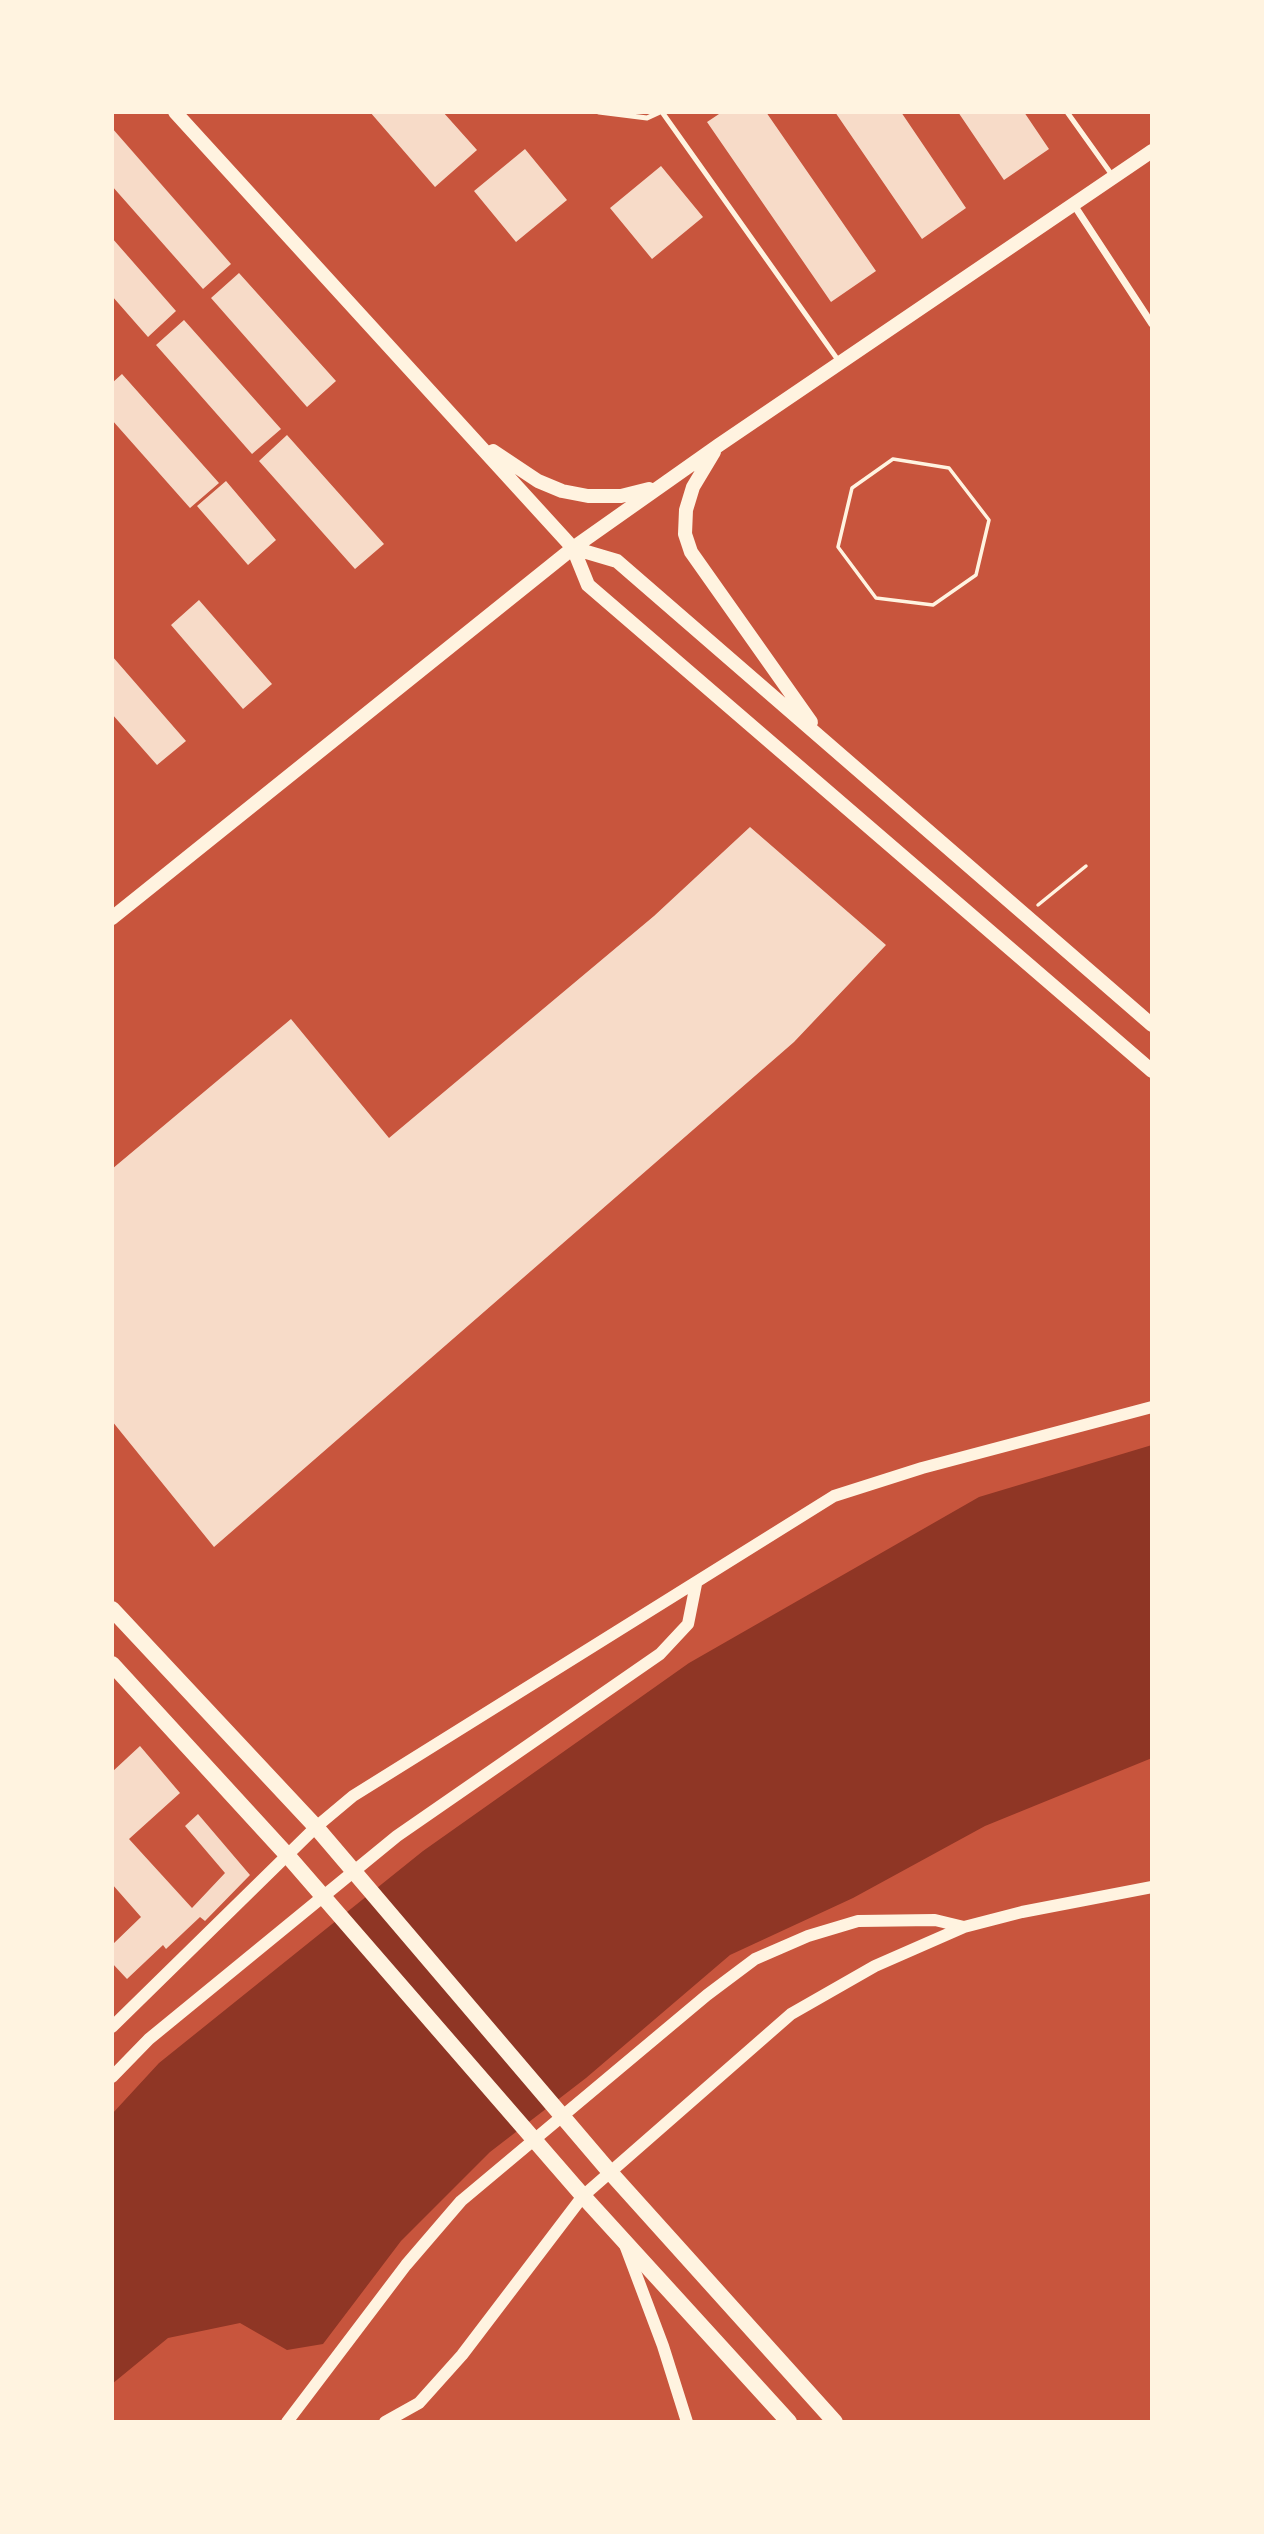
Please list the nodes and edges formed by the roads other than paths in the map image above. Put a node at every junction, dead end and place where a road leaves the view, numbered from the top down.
1 (175, 112) edge
2 (599, 112) edge
3 (661, 112) edge
4 (1067, 112) edge
5 (1152, 151) edge
6 (1114, 177) junction
7 (1073, 204) junction
8 (1152, 324) edge
9 (840, 363) junction
10 (468, 433) junction
11 (719, 444) junction
12 (669, 480) junction
13 (573, 548) junction
14 (824, 740) junction
15 (112, 918) edge
16 (1152, 1026) edge
17 (1152, 1072) edge
18 (1152, 1407) edge
19 (696, 1584) junction
20 (112, 1609) edge
21 (112, 1664) edge
22 (316, 1827) junction
23 (288, 1856) junction
24 (1152, 1888) edge
25 (964, 1927) junction
26 (112, 2027) edge
27 (112, 2077) edge
28 (608, 2171) junction
29 (583, 2196) junction
30 (621, 2235) junction
31 (287, 2422) edge
32 (385, 2422) edge
33 (687, 2422) edge
34 (789, 2422) edge
35 (835, 2422) edge

1 - 10 main road
2 - 3 lane
3 - 9 lane
4 - 6 lane
5 - 6 main road
6 - 7 main road
7 - 8 street
7 - 9 main road
9 - 11 main road
10 - 12 main road
10 - 13 main road
11 - 12 main road
11 - 14 main road
12 - 13 main road
13 - 14 main road
13 - 15 main road
13 - 17 main road
14 - 16 main road
18 - 19 street
19 - 22 street
19 - 27 street
20 - 22 main road
21 - 23 main road
22 - 23 street
22 - 28 main road
23 - 26 street
23 - 29 main road
24 - 25 street
25 - 28 street
25 - 31 street
28 - 29 street
28 - 35 main road
29 - 30 main road
29 - 32 street
30 - 33 street
30 - 34 main road

